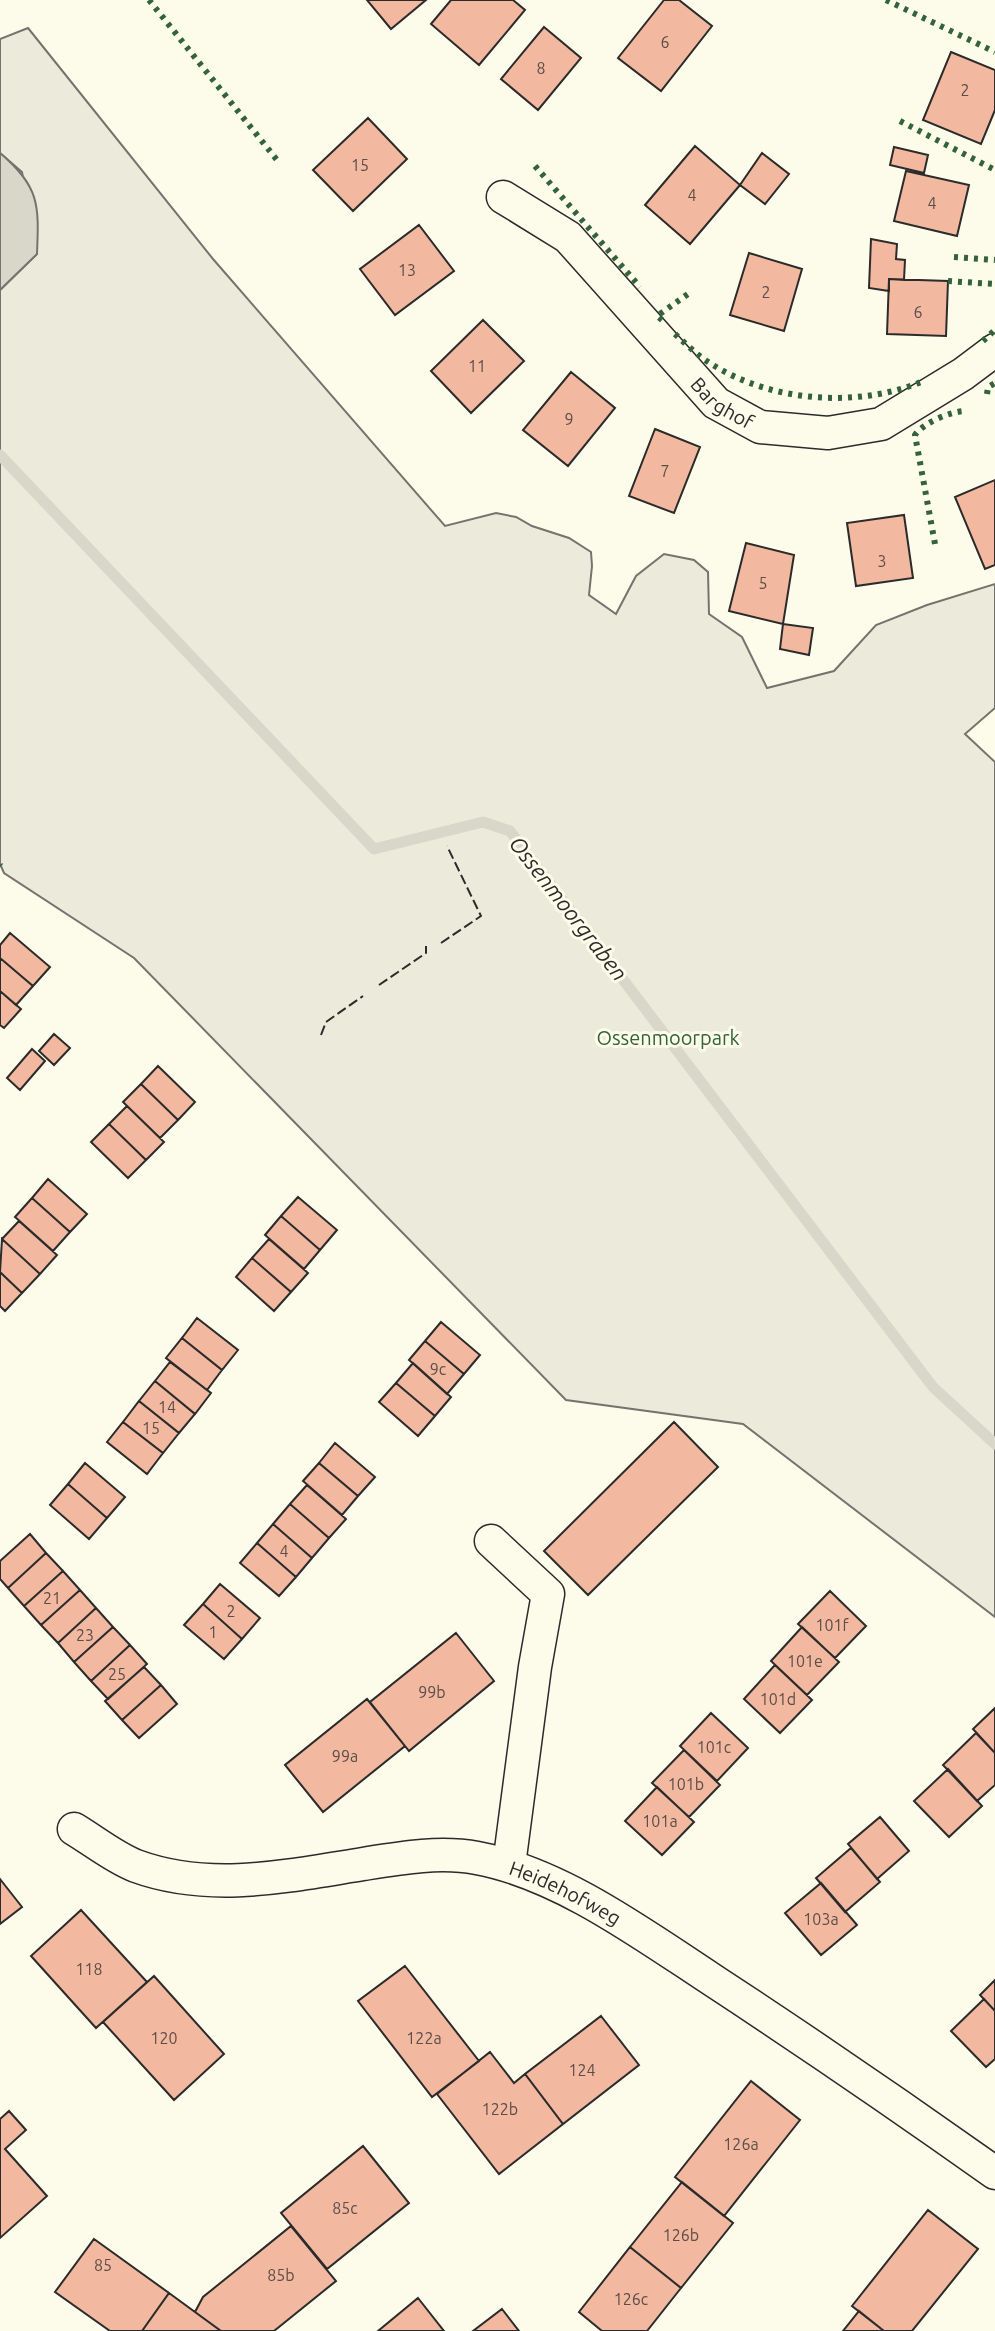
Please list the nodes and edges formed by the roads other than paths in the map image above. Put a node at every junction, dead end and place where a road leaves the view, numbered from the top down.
1 (503, 197) dead end
2 (995, 350) edge
3 (491, 1541) dead end
4 (74, 1829) dead end
5 (509, 1865) junction
6 (995, 2173) edge

1 - 2 street, Barghof
3 - 5 street
4 - 5 street, Heidehofweg
5 - 6 street, Heidehofweg

